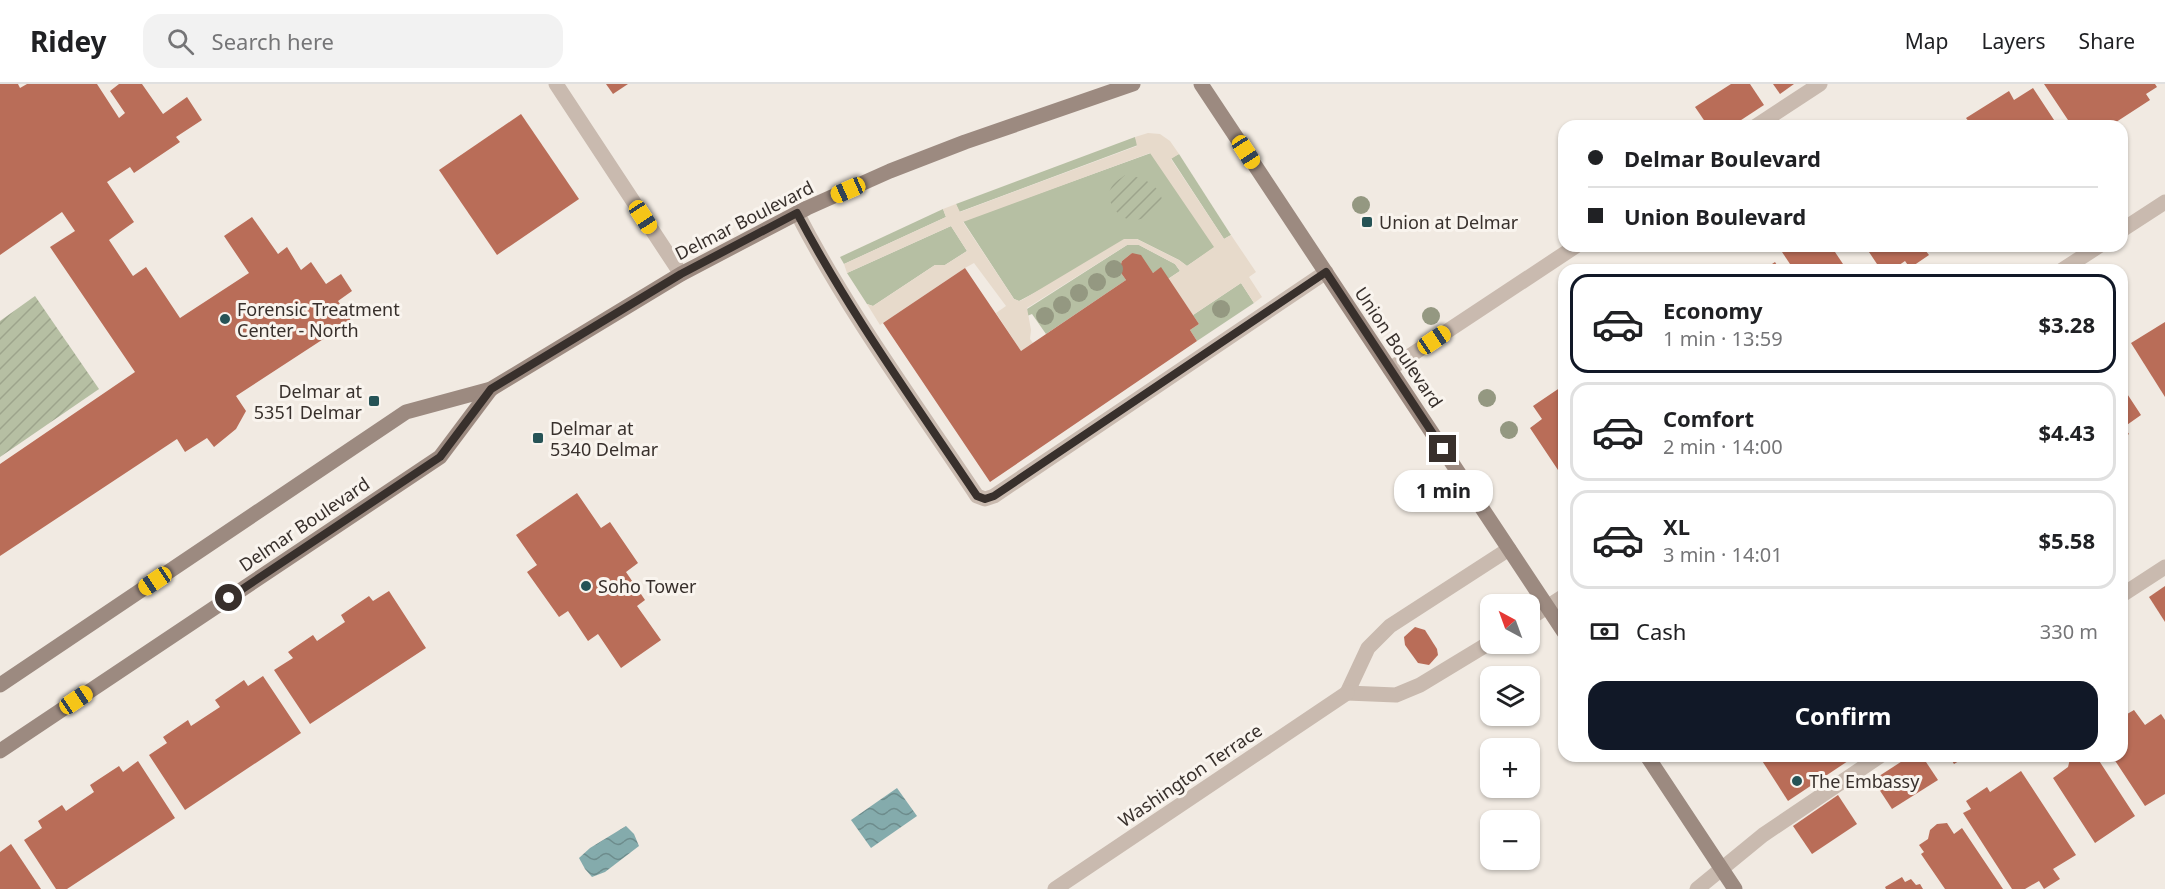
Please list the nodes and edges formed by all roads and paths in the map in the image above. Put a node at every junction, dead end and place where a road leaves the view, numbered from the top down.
1 (556, 84) edge
2 (1133, 84) edge
3 (1201, 84) edge
4 (1820, 84) edge
5 (1765, 120) edge
6 (2165, 202) edge
7 (797, 213) junction
8 (2128, 226) edge
9 (1567, 252) edge
10 (2090, 252) edge
11 (2071, 264) edge
12 (1326, 272) junction
13 (681, 274) junction
14 (1390, 369) junction
15 (491, 389) junction
16 (1509, 549) junction
17 (2165, 567) edge
18 (2128, 591) edge
19 (1558, 600) edge
20 (1548, 606) junction
21 (1540, 611) edge
22 (1558, 622) edge
23 (1480, 649) edge
24 (0, 685) edge
25 (1347, 693) junction
26 (0, 751) edge
27 (1651, 762) edge
28 (1871, 762) edge
29 (1722, 869) junction
30 (1055, 889) edge
31 (1697, 889) edge
32 (1735, 889) edge

1 - 13 street
2 - 7 main road, Delmar Boulevard
3 - 12 main road, Union Boulevard
4 - 5 street
6 - 8 street
7 - 12 street
7 - 13 main road, Delmar Boulevard
9 - 14 street
10 - 11 street
12 - 14 main road, Union Boulevard
13 - 15 main road, Delmar Boulevard
14 - 16 main road, Union Boulevard
15 - 24 main road, Delmar Boulevard
15 - 26 main road, Delmar Boulevard
16 - 20 main road, Union Boulevard
16 - 25 street
17 - 18 street
19 - 20 street
20 - 21 street
20 - 22 main road, Union Boulevard
23 - 25 street
25 - 30 street, Washington Terrace
27 - 29 main road
28 - 29 street
29 - 31 street
29 - 32 main road

